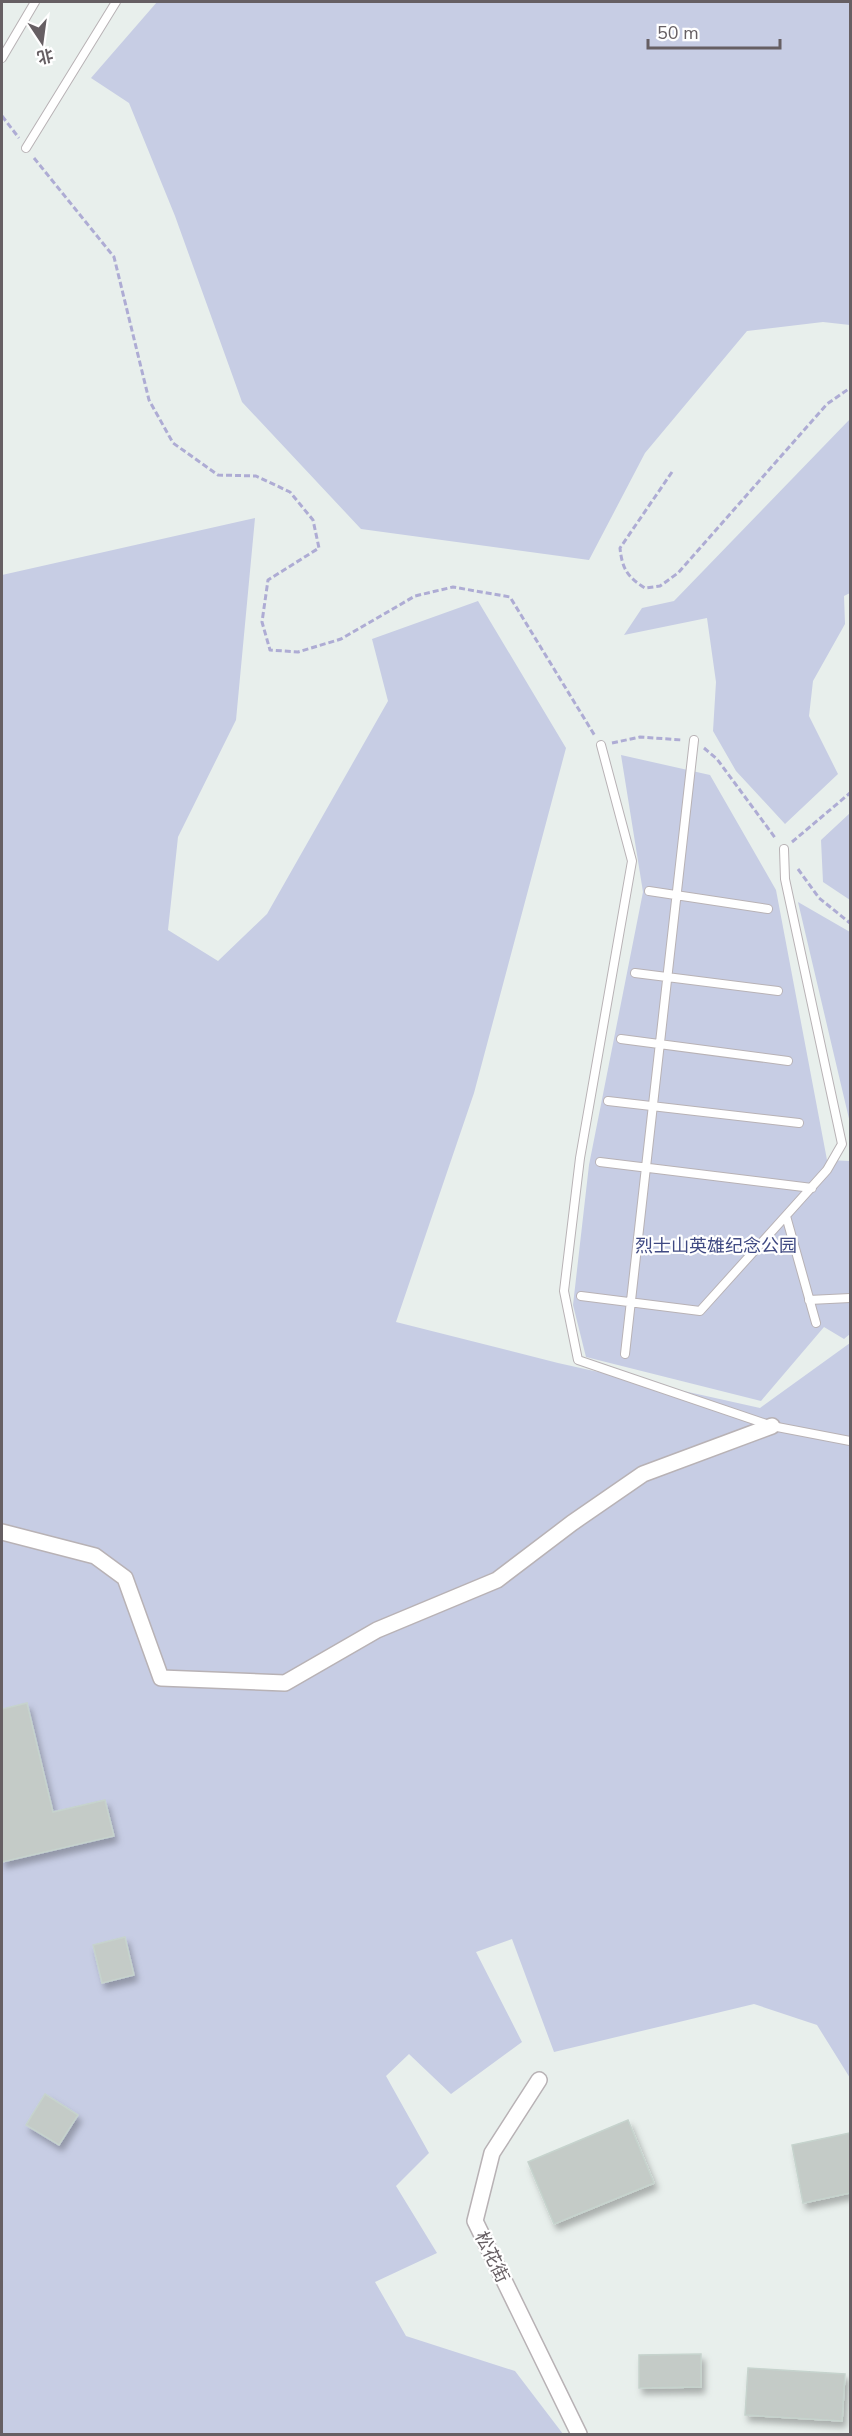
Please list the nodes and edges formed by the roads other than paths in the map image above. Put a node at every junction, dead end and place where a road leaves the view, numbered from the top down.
1 (35, 2) edge
2 (116, 2) edge
3 (2, 58) edge
4 (26, 148) road end
5 (694, 740) road end
6 (601, 746) road end
7 (784, 849) road end
8 (649, 891) dead end
9 (678, 896) junction
10 (768, 909) dead end
11 (635, 973) dead end
12 (668, 977) junction
13 (778, 991) dead end
14 (621, 1039) dead end
15 (661, 1044) junction
16 (788, 1061) dead end
17 (608, 1101) dead end
18 (653, 1106) junction
19 (799, 1123) dead end
20 (600, 1162) dead end
21 (646, 1168) junction
22 (812, 1188) junction
23 (786, 1216) junction
24 (581, 1296) dead end
25 (850, 1298) edge
26 (809, 1300) junction
27 (631, 1302) junction
28 (816, 1323) dead end
29 (625, 1354) dead end
30 (772, 1426) junction
31 (850, 1441) edge
32 (2, 1532) edge
33 (539, 2080) dead end
34 (579, 2434) edge

1 - 3 lane
2 - 4 lane
5 - 9 lane
6 - 30 lane
7 - 22 lane
8 - 9 lane
9 - 10 lane
9 - 12 lane
11 - 12 lane
12 - 13 lane
12 - 15 lane
14 - 15 lane
15 - 16 lane
15 - 18 lane
17 - 18 lane
18 - 19 lane
18 - 21 lane
20 - 21 lane
21 - 22 lane
21 - 27 lane
22 - 23 lane
23 - 26 lane
23 - 27 lane
24 - 27 lane
25 - 26 lane
26 - 28 lane
27 - 29 lane
30 - 31 lane
30 - 32 street
33 - 34 street, 松花街

